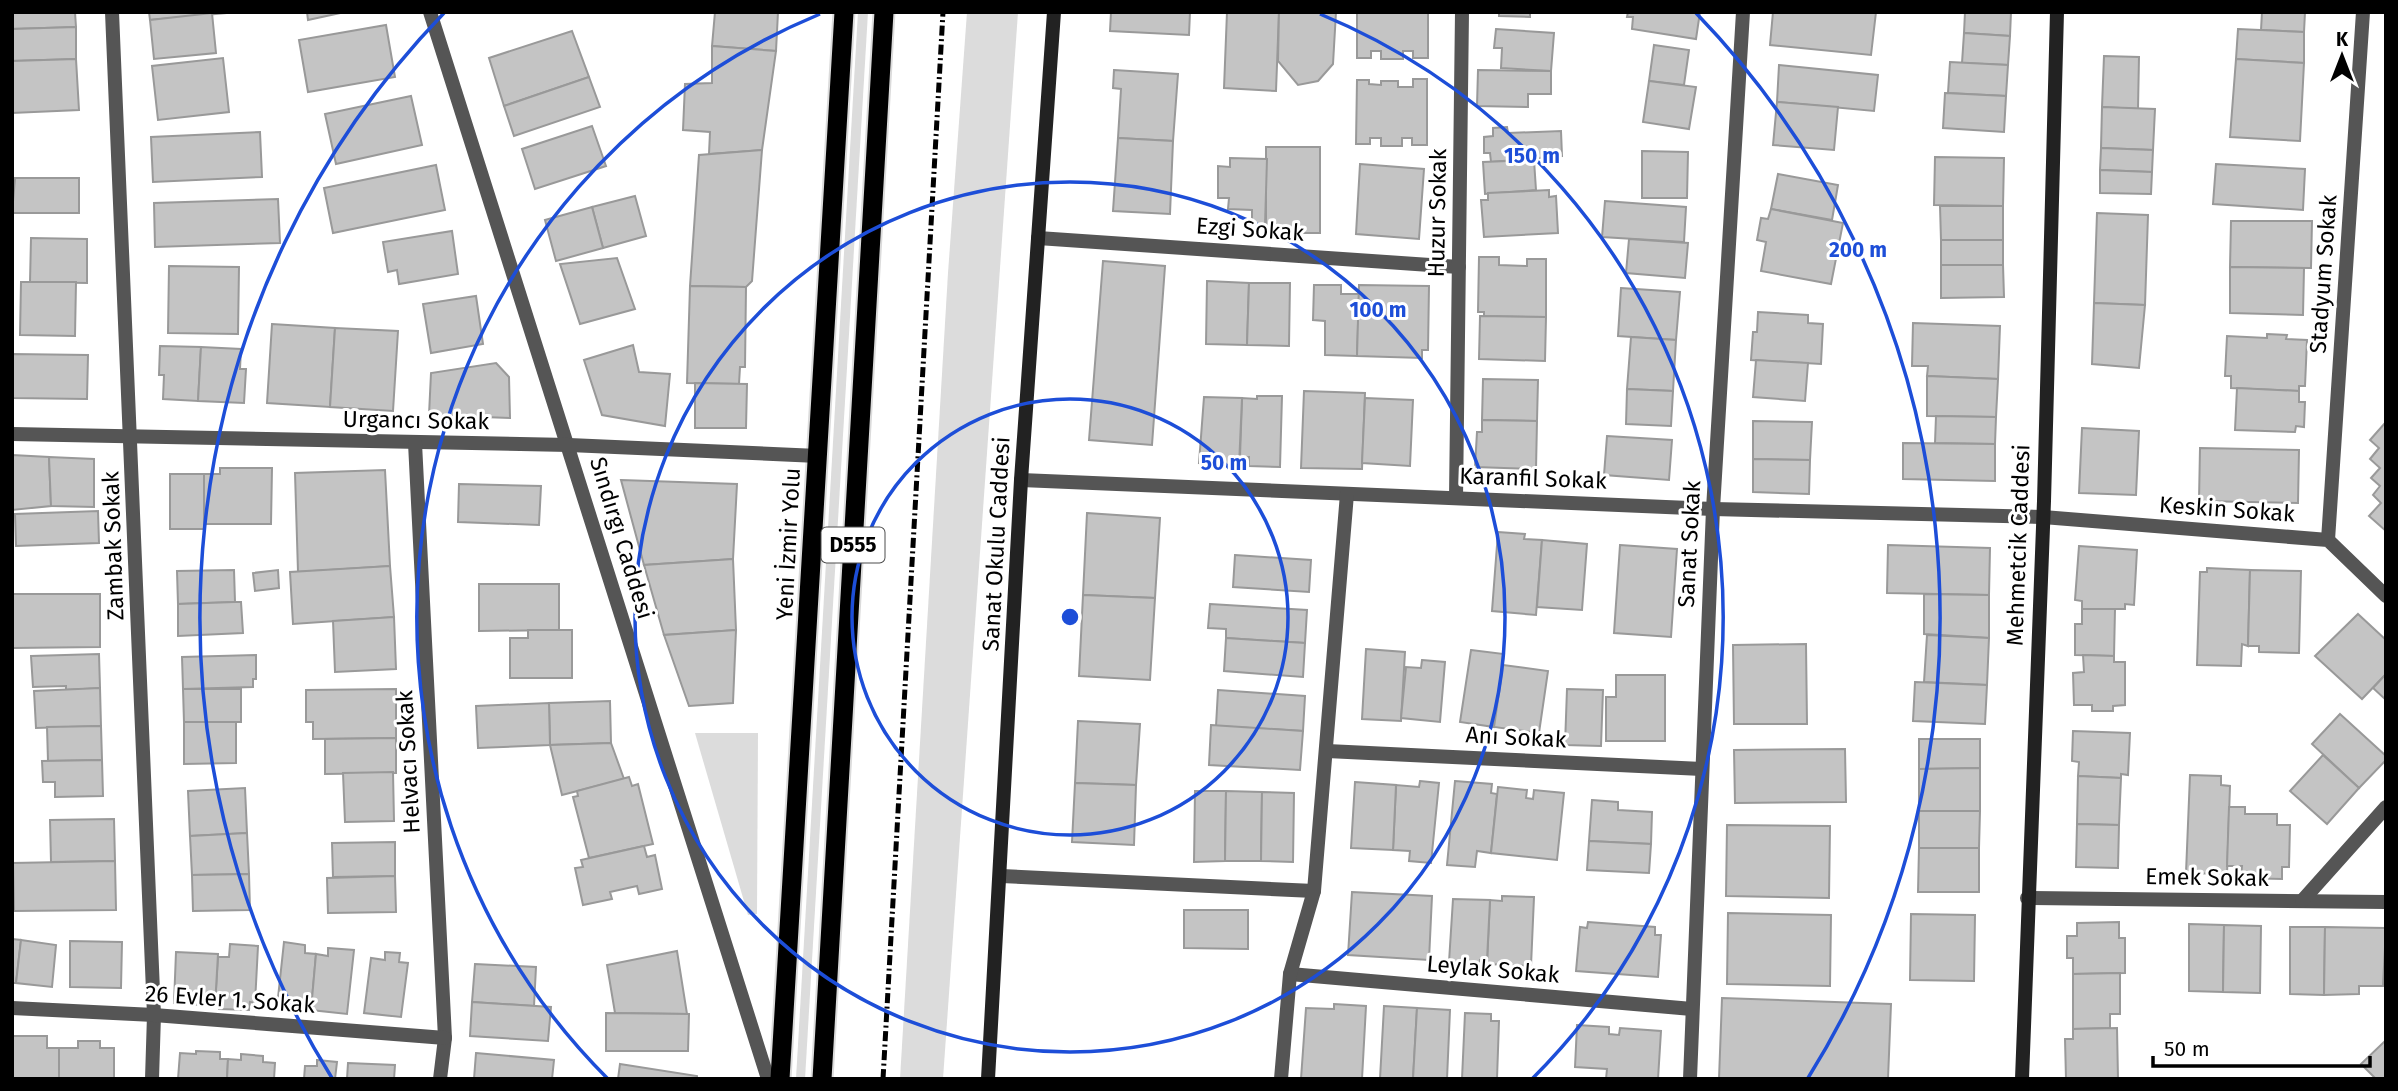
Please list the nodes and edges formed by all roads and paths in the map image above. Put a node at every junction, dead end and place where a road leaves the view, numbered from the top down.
1 (112, 12) edge
2 (430, 12) edge
3 (844, 12) edge
4 (884, 12) edge
5 (1054, 12) edge
6 (1462, 12) edge
7 (1743, 12) edge
8 (2057, 12) edge
9 (2363, 12) edge
10 (1038, 238) junction
11 (1459, 267) junction
12 (12, 434) edge
13 (131, 436) junction
14 (415, 443) junction
15 (569, 445) junction
16 (818, 456) junction
17 (1021, 480) junction
18 (1347, 494) junction
19 (1456, 498) junction
20 (1713, 509) junction
21 (2043, 517) junction
22 (2328, 540) junction
23 (2386, 596) edge
24 (1327, 751) junction
25 (1702, 769) junction
26 (2386, 807) edge
27 (1001, 876) junction
28 (1314, 891) junction
29 (2027, 898) junction
30 (2302, 901) junction
31 (2386, 902) edge
32 (1290, 974) junction
33 (12, 1008) edge
34 (1692, 1009) junction
35 (154, 1015) junction
36 (445, 1038) junction
37 (152, 1079) edge
38 (440, 1079) edge
39 (768, 1079) edge
40 (780, 1079) edge
41 (822, 1079) edge
42 (988, 1079) edge
43 (1281, 1079) edge
44 (1690, 1079) edge
45 (2022, 1079) edge

1 - 13 street, Zambak Sokak
2 - 15 street, Sındırgı Caddesi
3 - 16 highway, Yeni İzmir Yolu / D555
4 - 41 highway, D555
5 - 10 main road, Sanat Okulu Caddesi
6 - 11 street, Huzur Sokak
7 - 20 street, Sanat Sokak
8 - 21 main road, Mehmetcik Caddesi
9 - 22 street, Stadyum Sokak
10 - 11 street, Ezgi Sokak
10 - 17 main road, Sanat Okulu Caddesi
11 - 19 street, Huzur Sokak
12 - 13 street, Urgancı Sokak
13 - 14 street, Urgancı Sokak
13 - 35 street, Zambak Sokak
14 - 15 street, Urgancı Sokak
14 - 36 street, Helvacı Sokak
15 - 16 street, Urgancı Sokak
15 - 39 street, Sındırgı Caddesi
16 - 40 highway, Yeni İzmir Yolu / D555
17 - 18 street, Karanfil Sokak
17 - 27 main road, Sanat Okulu Caddesi
18 - 19 street, Karanfil Sokak
18 - 24 street
19 - 20 street, Karanfil Sokak
20 - 21 street, Karanfil Sokak
20 - 25 street, Sanat Sokak
21 - 22 street, Keskin Sokak
21 - 29 main road, Mehmetcik Caddesi
22 - 23 street
24 - 25 street, Anı Sokak
24 - 28 street
25 - 34 street, Sanat Sokak
26 - 30 street
27 - 28 street
27 - 42 main road, Sanat Okulu Caddesi
28 - 32 street
29 - 30 street, Emek Sokak
29 - 45 main road, Mehmetcik Caddesi
30 - 31 street, Emek Sokak
32 - 34 street, Leylak Sokak
32 - 43 street
33 - 35 street, 26 Evler 1. Sokak
34 - 44 street, Sanat Sokak
35 - 36 street, 26 Evler 1. Sokak
35 - 37 street, Zambak Sokak
36 - 38 street, Helvacı Sokak

